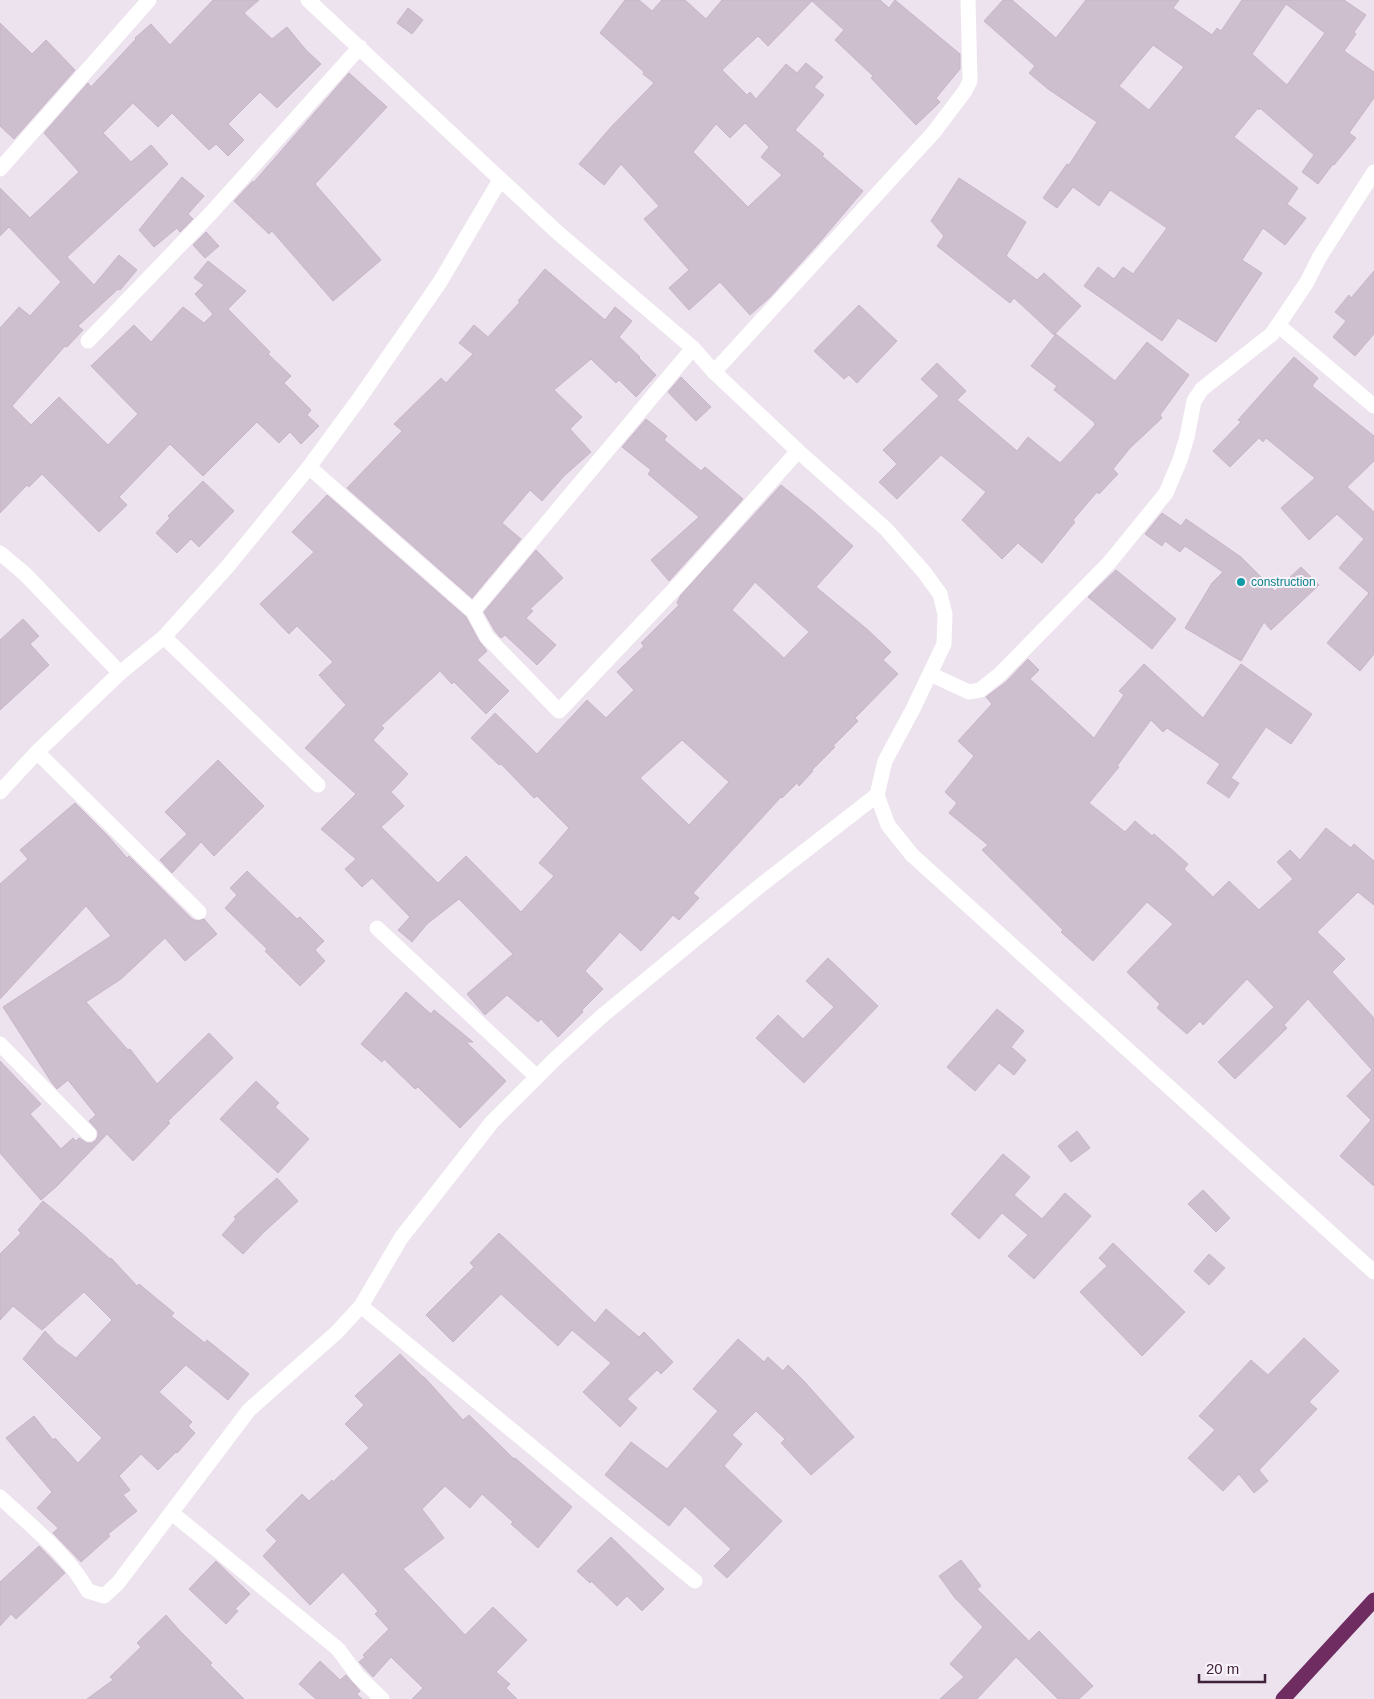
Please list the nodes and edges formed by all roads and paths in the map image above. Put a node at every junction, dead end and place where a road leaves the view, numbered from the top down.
1 (149, 0) edge
2 (308, 0) edge
3 (968, 0) edge
4 (360, 46) junction
5 (0, 169) edge
6 (1374, 172) edge
7 (500, 180) junction
8 (1278, 325) junction
9 (88, 341) dead end
10 (693, 348) junction
11 (714, 372) junction
12 (1374, 406) edge
13 (798, 451) junction
14 (309, 467) junction
15 (0, 553) edge
16 (473, 610) junction
17 (164, 637) junction
18 (120, 674) junction
19 (930, 674) junction
20 (37, 752) junction
21 (318, 784) dead end
22 (0, 792) edge
23 (877, 795) junction
24 (200, 912) dead end
25 (376, 928) dead end
26 (0, 1044) edge
27 (537, 1077) junction
28 (89, 1134) dead end
29 (1374, 1272) edge
30 (361, 1306) junction
31 (0, 1497) edge
32 (172, 1513) junction
33 (695, 1582) dead end
34 (1374, 1600) edge
35 (382, 1699) edge
36 (1283, 1699) edge

1 - 5 street
2 - 4 street
3 - 11 street
4 - 7 street
4 - 9 street
6 - 8 street
7 - 10 street
7 - 14 street
8 - 12 street
8 - 19 street
10 - 11 street
10 - 16 street
11 - 13 street
13 - 16 street
13 - 19 street
14 - 16 street
14 - 17 street
15 - 18 street
17 - 18 street
17 - 21 street
18 - 20 street
19 - 23 street
20 - 22 street
20 - 24 street
23 - 27 street
23 - 29 street
25 - 27 street
26 - 28 street
27 - 30 street
30 - 32 street
30 - 33 street
31 - 32 street
32 - 35 street
34 - 36 highway

